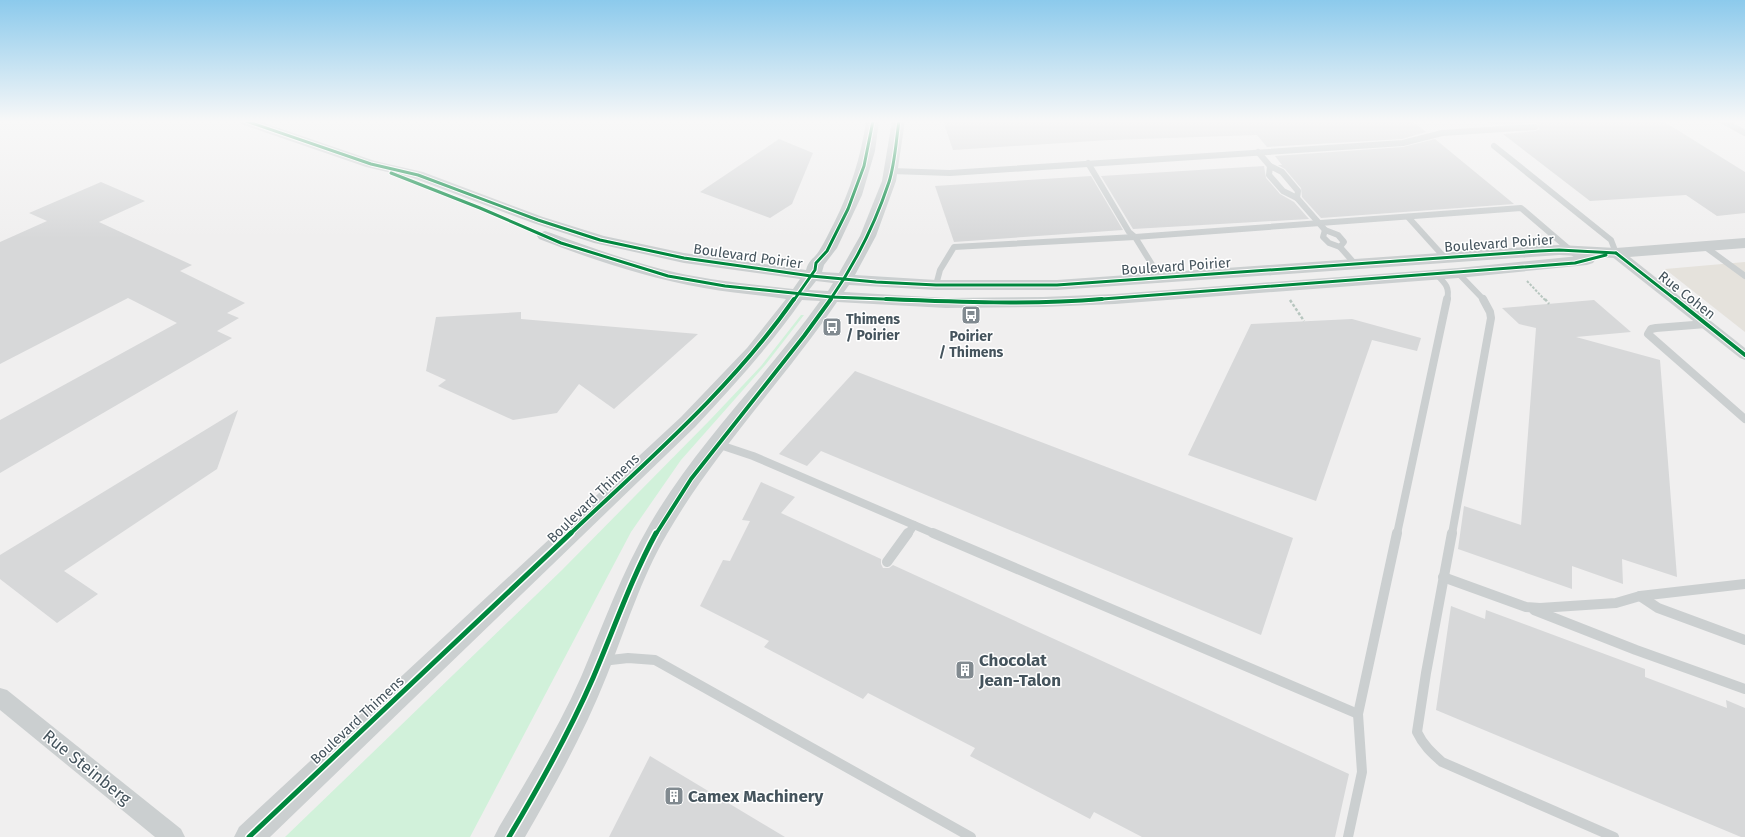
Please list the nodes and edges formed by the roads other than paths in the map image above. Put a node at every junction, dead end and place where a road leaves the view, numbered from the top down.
1 (360, 160) edge
2 (866, 160) edge
3 (894, 160) edge
4 (1133, 160) edge
5 (1265, 160) edge
6 (1512, 160) edge
7 (1088, 163) junction
8 (371, 164) junction
9 (1270, 166) junction
10 (892, 171) junction
11 (1297, 198) junction
12 (1408, 217) junction
13 (1320, 224) junction
14 (1325, 230) junction
15 (1135, 237) junction
16 (1745, 243) edge
17 (1704, 246) junction
18 (1340, 247) junction
19 (1616, 253) junction
20 (1577, 256) junction
21 (1445, 258) junction
22 (1355, 264) junction
23 (1458, 273) junction
24 (1437, 275) junction
25 (811, 276) junction
26 (1745, 276) edge
27 (843, 279) junction
28 (1161, 279) junction
29 (936, 286) junction
30 (797, 294) junction
31 (831, 297) junction
32 (1706, 324) junction
33 (1745, 356) edge
34 (1745, 419) edge
35 (716, 444) junction
36 (914, 525) junction
37 (887, 562) dead end
38 (1444, 577) junction
39 (1745, 584) edge
40 (1640, 596) junction
41 (1526, 607) junction
42 (1745, 640) edge
43 (599, 661) junction
44 (1745, 689) edge
45 (0, 697) edge
46 (1358, 714) junction
47 (173, 837) edge
48 (249, 837) edge
49 (509, 837) edge
50 (971, 837) edge
51 (1348, 837) edge
52 (1614, 837) edge

1 - 8 street, Boulevard Poirier
2 - 25 street, Boulevard Thimens
3 - 10 street
4 - 7 lane
5 - 9 lane
6 - 19 lane
7 - 10 lane
7 - 15 lane
8 - 25 street, Boulevard Poirier
8 - 30 street, Boulevard Poirier
9 - 11 lane
9 - 11 lane
10 - 27 street
11 - 13 lane
12 - 13 lane
12 - 20 lane
12 - 21 lane
13 - 14 lane
13 - 15 lane
14 - 18 lane
14 - 18 lane
15 - 28 lane
15 - 29 lane
16 - 17 street, Boulevard Poirier
17 - 19 street, Boulevard Poirier
17 - 26 lane
18 - 22 lane
19 - 20 street, Boulevard Poirier
19 - 32 street, Rue Cohen
20 - 21 street, Boulevard Poirier
20 - 23 street, Boulevard Poirier
21 - 22 street, Boulevard Poirier
22 - 28 street, Boulevard Poirier
23 - 24 street, Boulevard Poirier
23 - 38 lane
24 - 31 street, Boulevard Poirier
24 - 46 lane
25 - 27 street, Boulevard Poirier
25 - 30 street, Boulevard Thimens
27 - 29 street, Boulevard Poirier
27 - 31 street
28 - 29 street, Boulevard Poirier
30 - 31 street, Boulevard Poirier
30 - 48 street, Boulevard Thimens
31 - 35 street
32 - 33 street, Rue Cohen
32 - 34 lane
35 - 36 lane
35 - 43 street
36 - 37 lane
36 - 46 lane
38 - 41 lane
38 - 52 lane
39 - 40 lane
40 - 41 lane
40 - 42 lane
41 - 44 lane
43 - 49 street
43 - 50 lane
45 - 47 street, Rue Steinberg
46 - 51 lane

